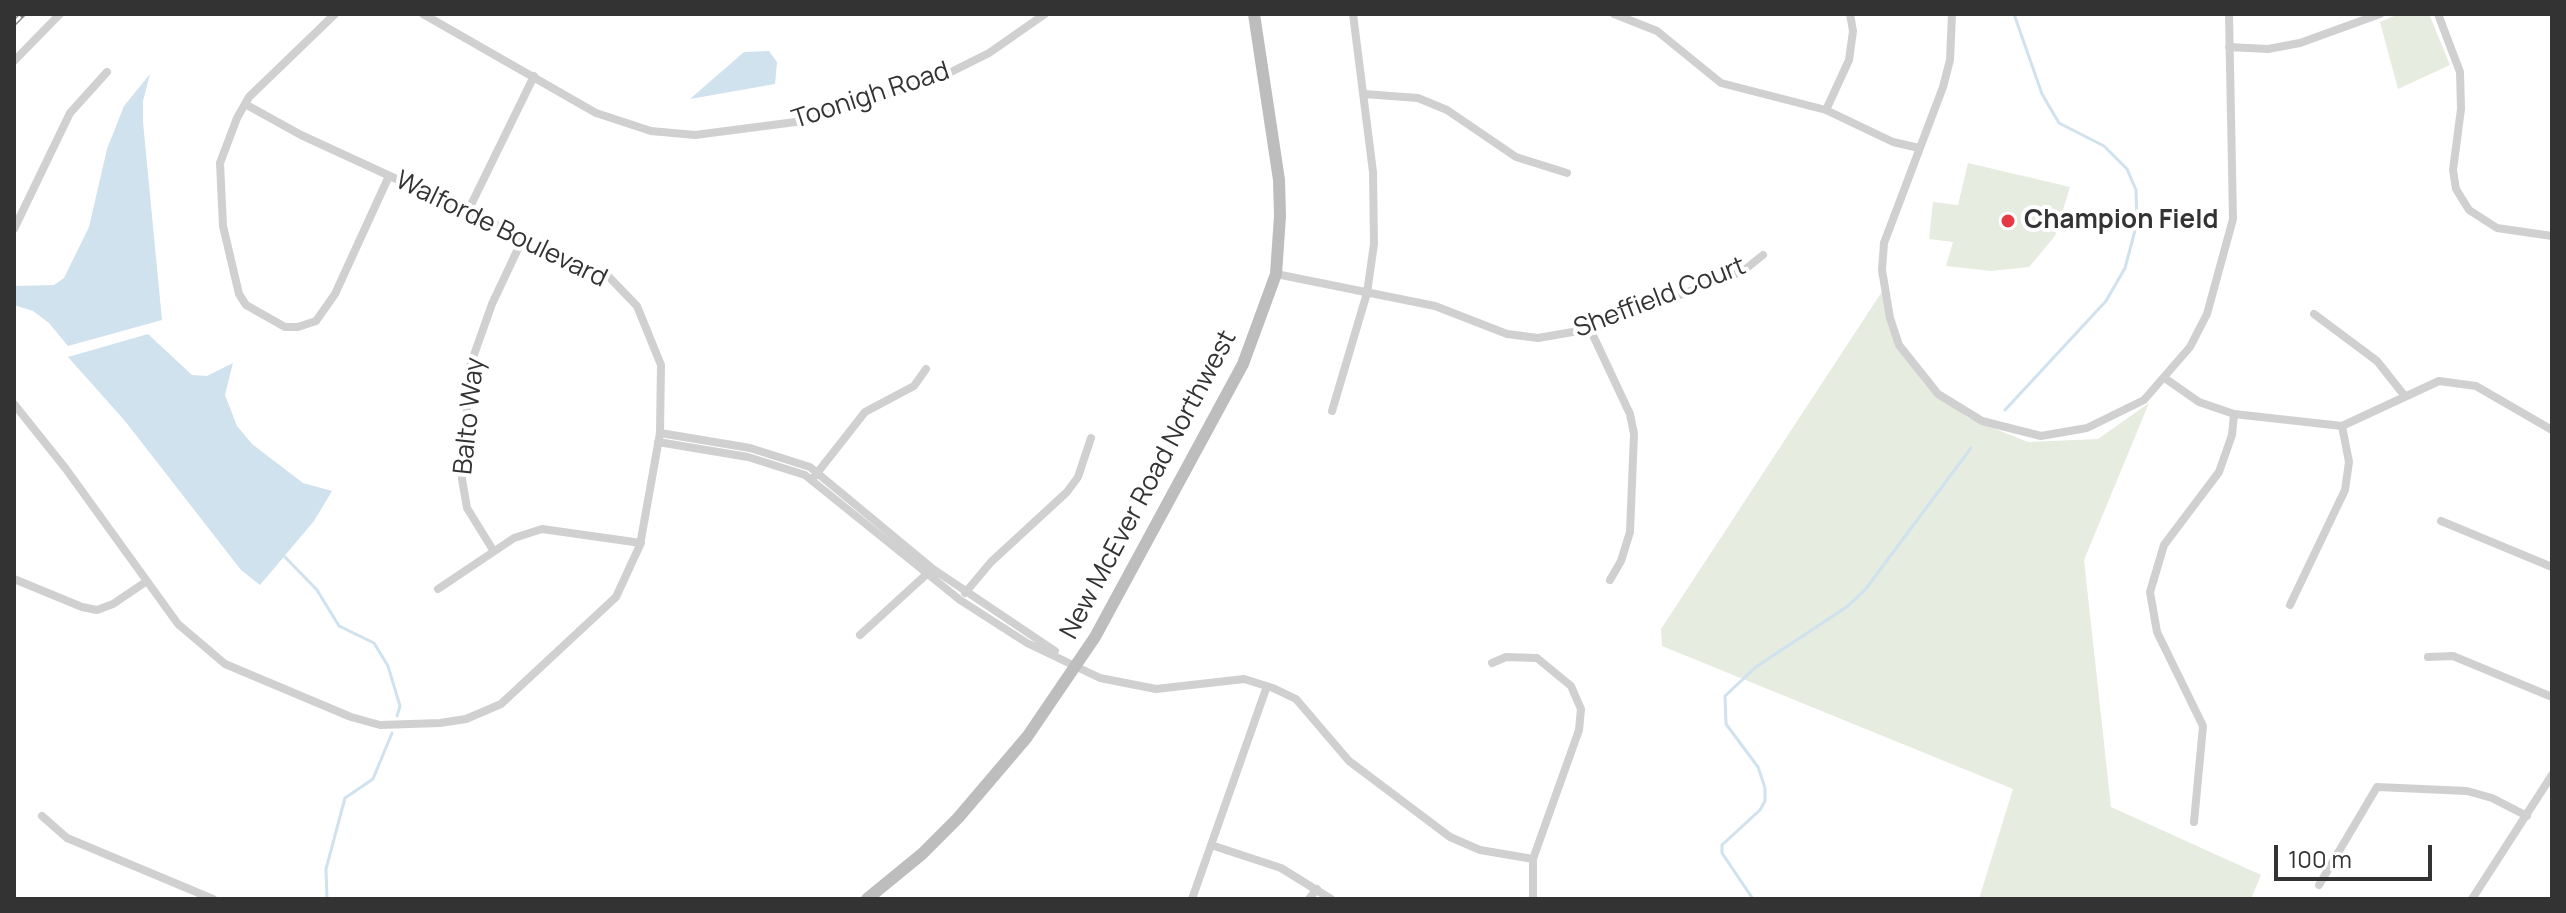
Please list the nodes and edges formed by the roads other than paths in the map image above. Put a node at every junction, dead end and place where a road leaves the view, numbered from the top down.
1 (60, 14) edge
2 (335, 14) edge
3 (423, 14) edge
4 (1045, 14) edge
5 (1254, 14) edge
6 (1353, 14) edge
7 (1614, 14) edge
8 (1850, 14) edge
9 (1952, 14) edge
10 (2229, 14) edge
11 (2380, 14) edge
12 (2438, 14) edge
13 (2229, 47) junction
14 (14, 61) edge
15 (107, 72) dead end
16 (534, 76) junction
17 (1364, 94) junction
18 (245, 104) junction
19 (1826, 110) junction
20 (1919, 148) junction
21 (1567, 173) dead end
22 (389, 176) junction
23 (468, 211) junction
24 (14, 229) edge
25 (524, 236) junction
26 (2552, 236) edge
27 (1763, 255) dead end
28 (1276, 274) junction
29 (1367, 293) junction
30 (2314, 314) dead end
31 (1590, 329) junction
32 (926, 369) dead end
33 (2166, 379) junction
34 (2404, 395) junction
35 (14, 404) edge
36 (1332, 411) dead end
37 (2234, 414) junction
38 (2342, 426) junction
39 (2552, 430) edge
40 (659, 437) junction
41 (1091, 438) dead end
42 (815, 476) junction
43 (2441, 521) dead end
44 (641, 543) junction
45 (493, 550) junction
46 (2552, 567) edge
47 (930, 572) junction
48 (14, 579) edge
49 (1610, 580) dead end
50 (147, 581) junction
51 (438, 589) dead end
52 (967, 592) junction
53 (960, 600) junction
54 (2290, 605) dead end
55 (860, 635) dead end
56 (2428, 657) dead end
57 (1492, 663) dead end
58 (1075, 665) junction
59 (1267, 686) junction
60 (2552, 697) edge
61 (2552, 775) edge
62 (42, 816) dead end
63 (2527, 816) junction
64 (2194, 822) dead end
65 (1211, 845) junction
66 (1533, 859) junction
67 (2319, 885) dead end
68 (1317, 889) junction
69 (213, 899) edge
70 (867, 899) edge
71 (1192, 899) edge
72 (1309, 899) edge
73 (1331, 899) edge
74 (1533, 899) edge
75 (2472, 899) edge

1 - 14 street
2 - 18 street
3 - 16 street, Toonigh Road
4 - 16 street, Toonigh Road
5 - 28 street, New McEver Road Northwest
6 - 17 street
7 - 19 street
8 - 19 street
9 - 20 street
10 - 13 street
11 - 13 street
12 - 26 street
13 - 33 street
15 - 24 street
16 - 23 street
17 - 21 street
17 - 29 street
18 - 22 street, Walforde Boulevard
18 - 22 street
19 - 20 street
20 - 33 street
22 - 23 street, Walforde Boulevard
23 - 25 street, Walforde Boulevard
25 - 40 street, Walforde Boulevard
25 - 45 street, Balto Way
27 - 31 street, Sheffield Court
28 - 29 street, Sheffield Court
28 - 58 street, New McEver Road Northwest
29 - 31 street, Sheffield Court
29 - 36 street
30 - 34 street
31 - 49 street
32 - 42 street
33 - 37 street
34 - 38 street
34 - 39 street
35 - 50 street, Walforde Boulevard
37 - 38 street
37 - 64 street
38 - 54 street
40 - 42 street
40 - 44 street, Walforde Boulevard
41 - 52 street
42 - 47 street
43 - 46 street
44 - 45 street
44 - 50 street, Walforde Boulevard
45 - 51 street
47 - 52 street
47 - 53 street
47 - 55 street
48 - 50 street
52 - 53 street
52 - 58 street
53 - 58 street
56 - 60 street
57 - 66 street
58 - 59 street
58 - 70 street, New McEver Road Northwest
59 - 65 street
59 - 66 street
61 - 63 street
62 - 69 street
63 - 67 street
63 - 75 street
65 - 68 street
65 - 71 street
66 - 74 street
68 - 72 street
68 - 73 street

